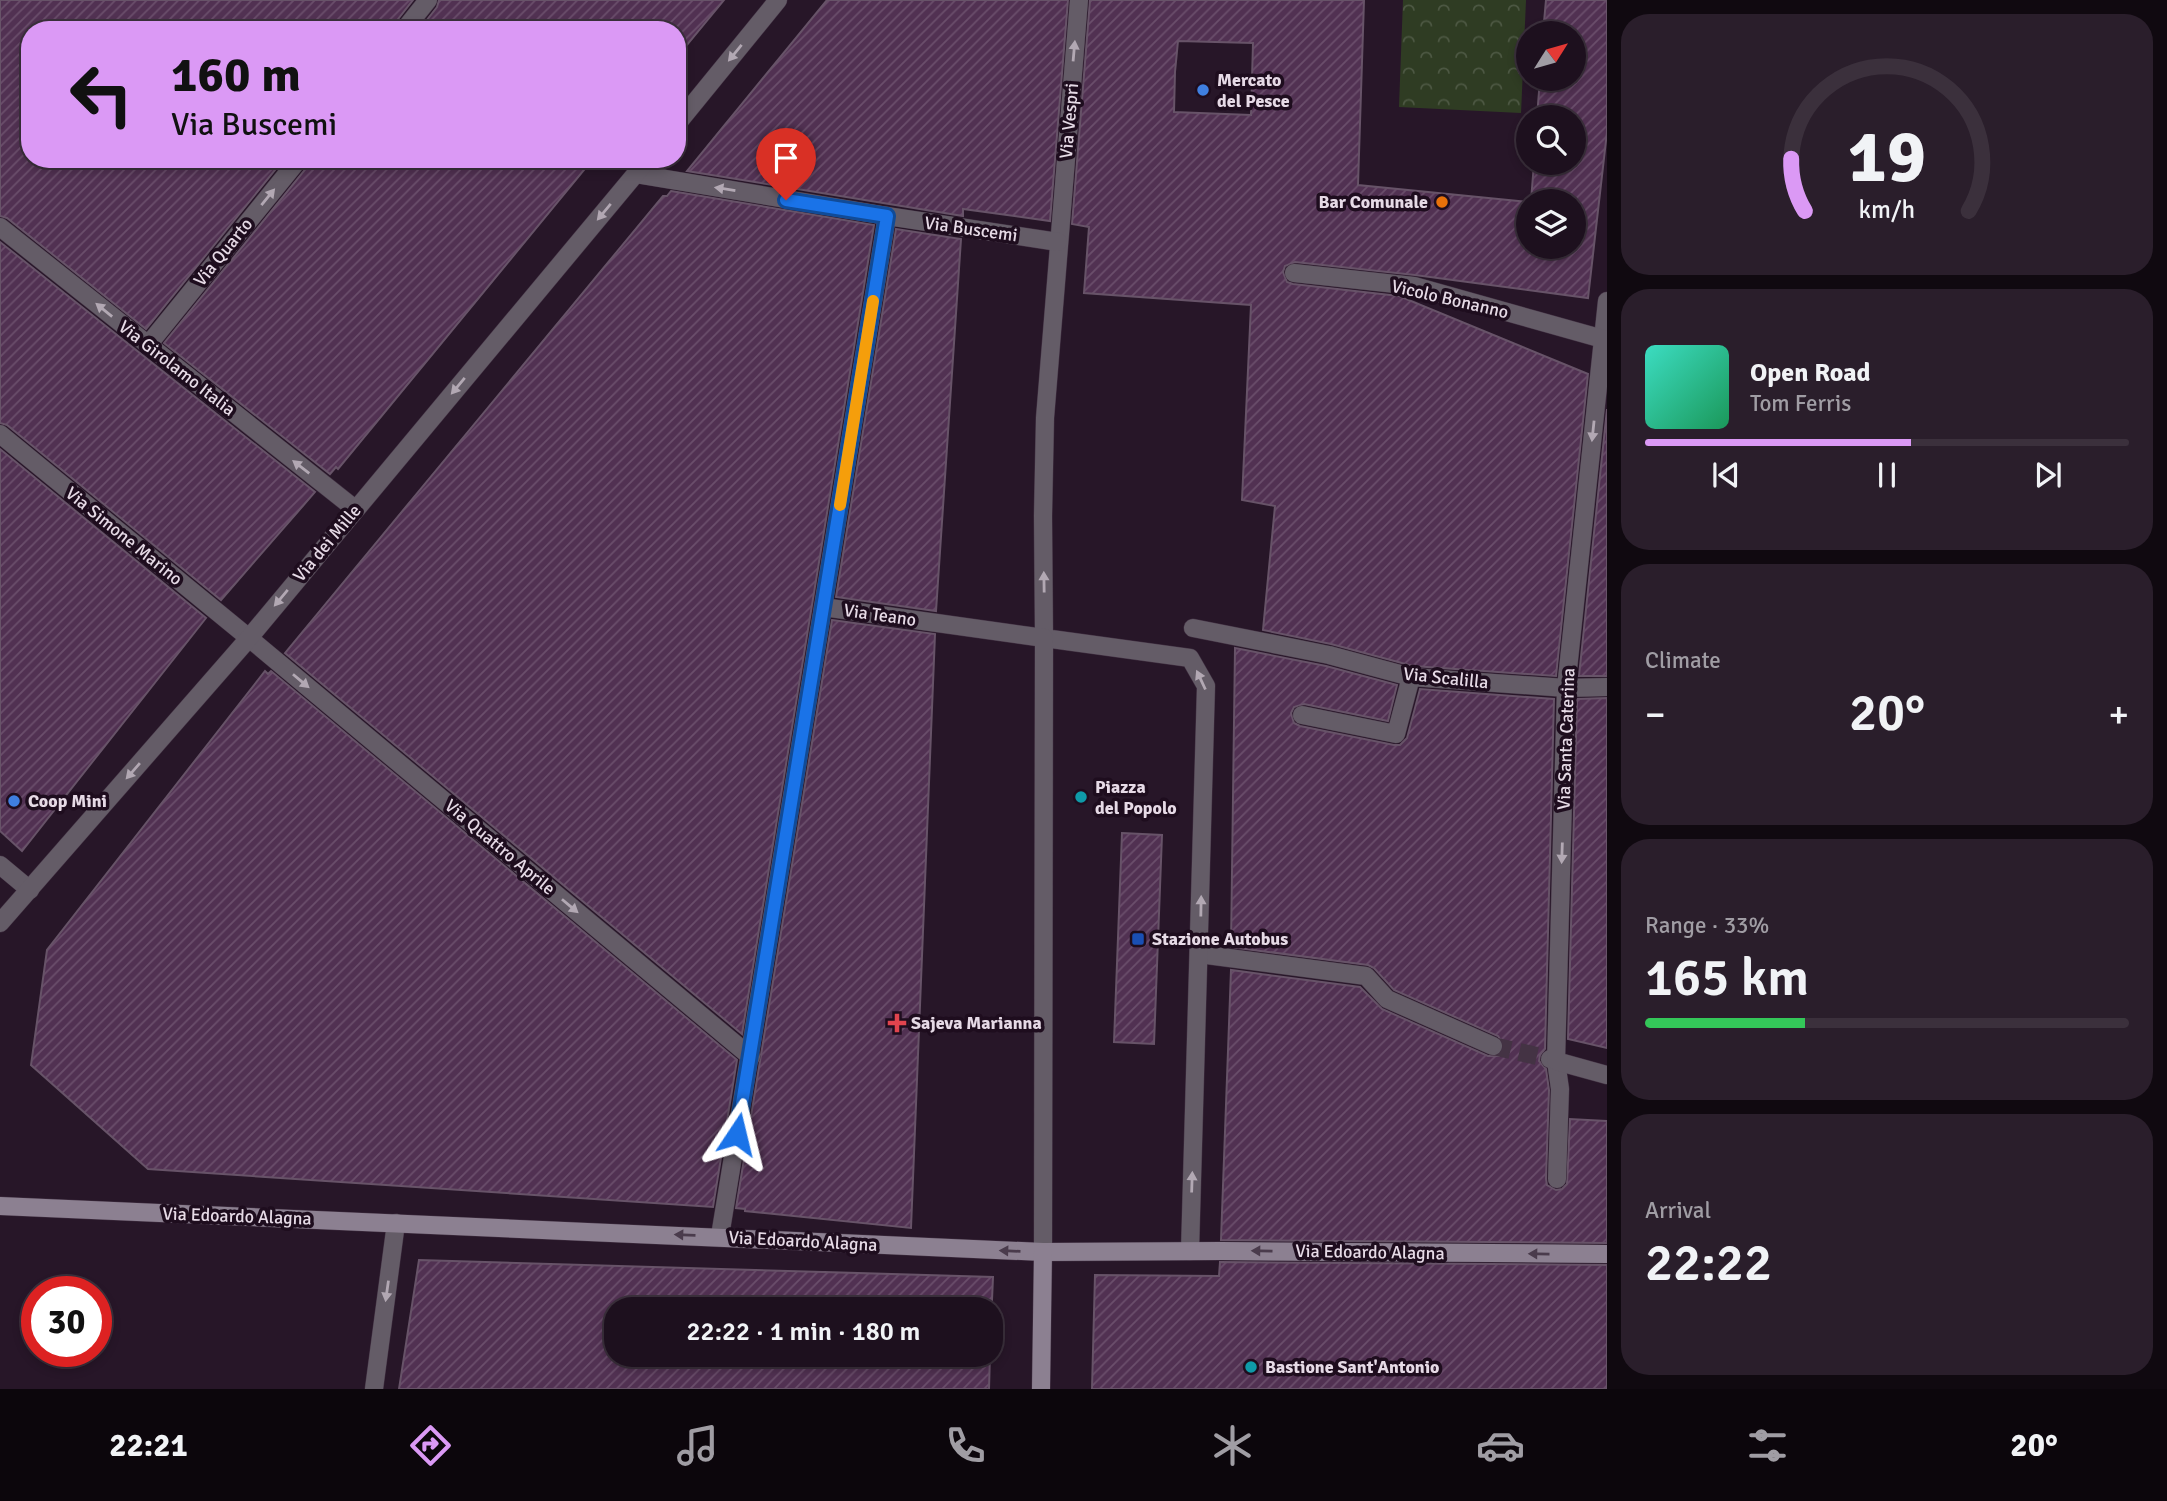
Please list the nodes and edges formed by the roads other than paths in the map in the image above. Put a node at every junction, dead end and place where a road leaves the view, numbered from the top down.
1 (428, 0) edge
2 (778, 0) edge
3 (1079, 0) edge
4 (411, 21) edge
5 (686, 113) edge
6 (292, 168) edge
7 (641, 168) edge
8 (636, 174) junction
9 (887, 216) junction
10 (0, 227) edge
11 (1058, 242) junction
12 (1294, 273) dead end
13 (1607, 301) edge
14 (1603, 339) junction
15 (148, 345) junction
16 (1603, 380) edge
17 (0, 434) edge
18 (355, 509) junction
19 (823, 607) junction
20 (1193, 628) dead end
21 (249, 638) junction
22 (1044, 638) junction
23 (1411, 677) junction
24 (1607, 687) edge
25 (1566, 688) junction
26 (1302, 715) dead end
27 (0, 865) edge
28 (30, 890) junction
29 (0, 923) edge
30 (1199, 954) junction
31 (1493, 1046) tunnel mouth
32 (751, 1057) junction
33 (1553, 1060) junction
34 (1607, 1075) edge
35 (1557, 1179) dead end
36 (0, 1206) edge
37 (396, 1223) junction
38 (720, 1236) junction
39 (1190, 1251) junction
40 (1043, 1252) junction
41 (1607, 1254) edge
42 (374, 1389) edge
43 (1041, 1389) edge

1 - 4 street
2 -> 5 street
11 -> 3 street, Via Vespri
15 -> 6 street, Via Quarto
7 - 8 street, Via dei Mille
9 -> 8 street, Via Buscemi
8 -> 18 street, Via dei Mille
9 - 11 street, Via Buscemi
9 - 19 street
15 -> 10 street, Via Girolamo Italia
22 -> 11 street, Via Vespri
12 - 14 street, Vicolo Bonanno
13 - 14 street, Via Santa Caterina
14 - 16 street, Via Santa Caterina
18 -> 15 street, Via Girolamo Italia
16 -> 25 street, Via Santa Caterina
17 - 21 street, Via Simone Marino
18 -> 21 street, Via dei Mille
19 - 22 street, Via Teano
19 - 32 street
20 - 23 street, Via Scalilla
21 -> 28 street, Via dei Mille
21 -> 32 street, Via Quattro Aprile
30 -> 22 street, Via Teano
22 - 40 street, Via Vespri
23 - 25 street, Via Scalilla
23 - 26 street
24 - 25 street, Via Scalilla
25 -> 33 street, Via Santa Caterina
27 - 28 street
28 - 29 street, Via dei Mille
30 - 31 street
39 -> 30 street
32 - 38 street
33 - 34 street
33 - 35 street, Via Santa Caterina
36 - 37 main road, Via Edoardo Alagna
38 -> 37 main road, Via Edoardo Alagna
37 -> 42 street
40 -> 38 main road, Via Edoardo Alagna
39 - 40 main road, Via Edoardo Alagna
41 -> 39 main road, Via Edoardo Alagna
40 - 43 main road

